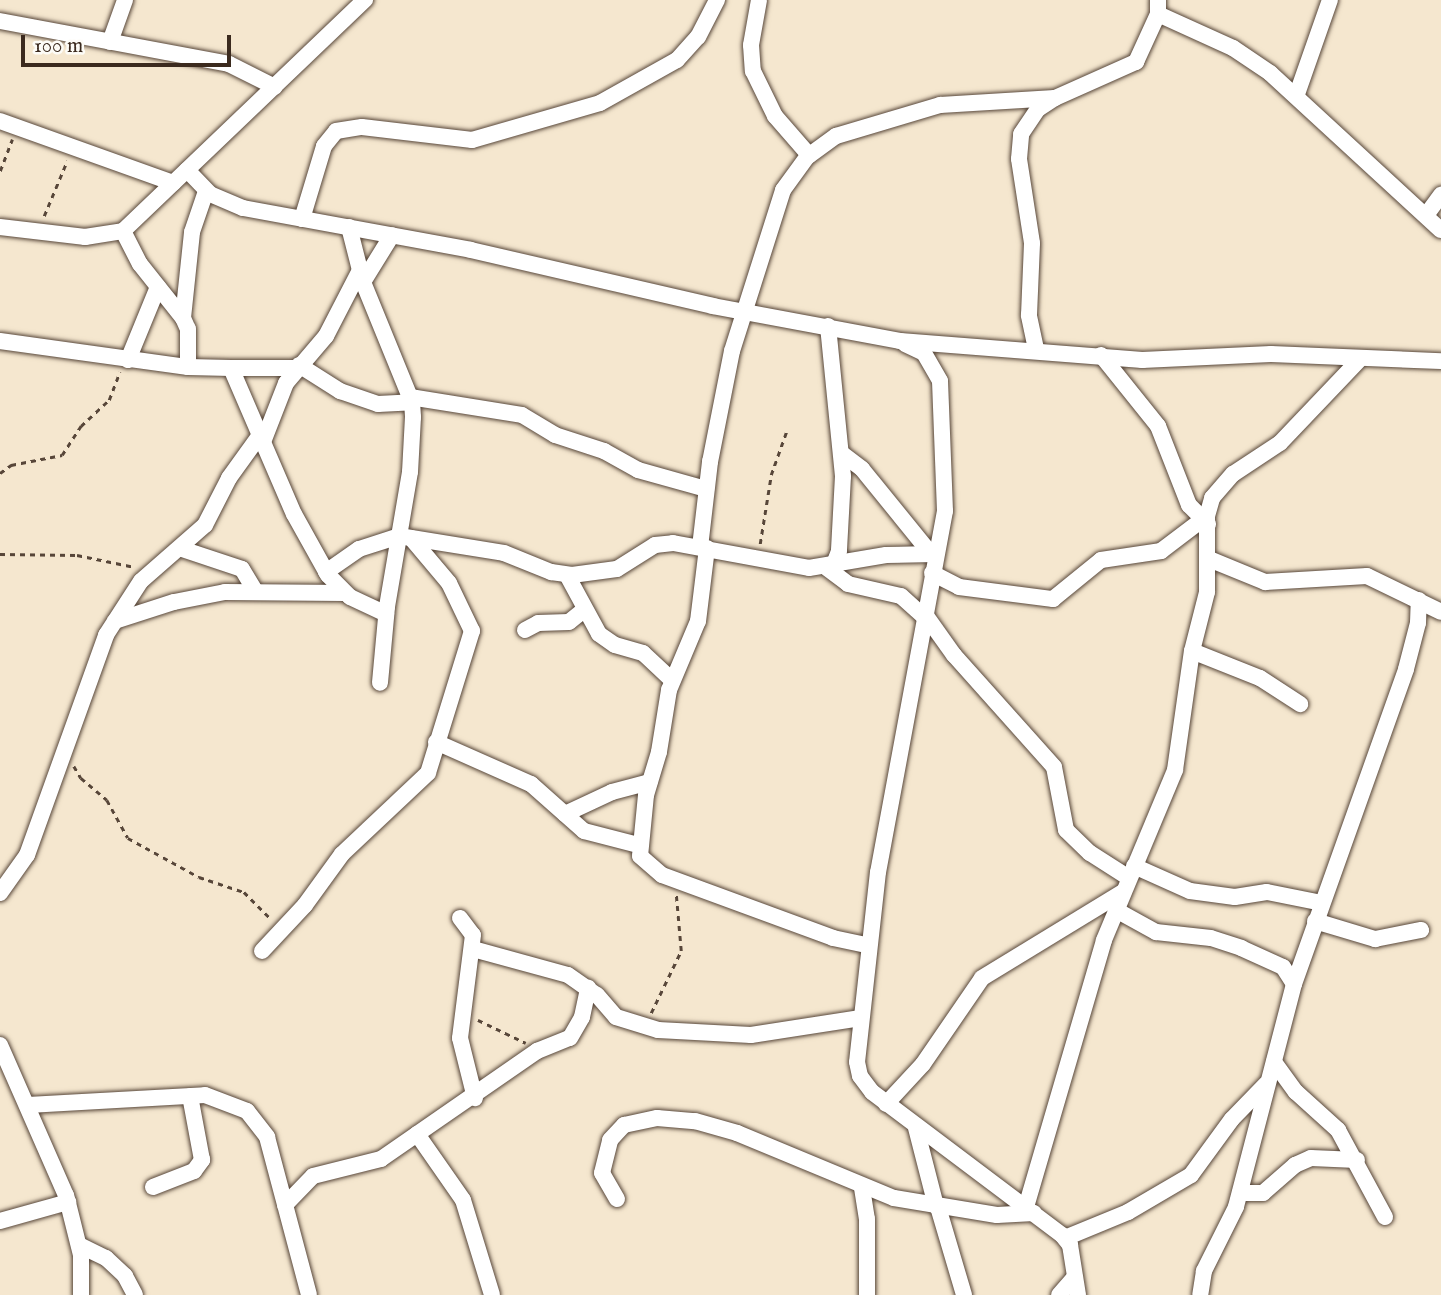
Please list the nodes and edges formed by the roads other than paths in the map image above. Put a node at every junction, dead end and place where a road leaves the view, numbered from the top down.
1 (125, 0) edge
2 (365, 0) edge
3 (717, 0) edge
4 (759, 0) edge
5 (1330, 0) edge
6 (1158, 7) edge
7 (0, 21) edge
8 (110, 42) junction
9 (275, 87) junction
10 (1297, 94) junction
11 (1055, 98) junction
12 (0, 121) edge
13 (809, 155) junction
14 (187, 170) junction
15 (173, 183) junction
16 (206, 191) junction
17 (1441, 195) edge
18 (1427, 214) junction
19 (302, 219) junction
20 (0, 227) edge
21 (349, 228) junction
22 (1441, 230) edge
23 (123, 231) junction
24 (392, 235) junction
25 (362, 276) junction
26 (158, 287) junction
27 (744, 311) junction
28 (183, 318) junction
29 (828, 326) junction
30 (0, 341) edge
31 (900, 341) junction
32 (1036, 349) junction
33 (1101, 355) junction
34 (127, 360) junction
35 (1359, 360) junction
36 (1441, 361) edge
37 (188, 367) junction
38 (297, 367) junction
39 (231, 368) junction
40 (411, 399) junction
41 (262, 438) junction
42 (841, 453) junction
43 (706, 489) junction
44 (1205, 522) junction
45 (405, 537) junction
46 (182, 548) junction
47 (704, 548) junction
48 (933, 554) junction
49 (1209, 559) junction
50 (830, 568) junction
51 (326, 572) junction
52 (932, 573) junction
53 (567, 575) junction
54 (255, 592) junction
55 (345, 593) junction
56 (1419, 600) junction
57 (584, 610) junction
58 (1441, 612) edge
59 (386, 614) junction
60 (924, 615) junction
61 (115, 621) junction
62 (525, 630) dead end
63 (1192, 651) junction
64 (672, 680) junction
65 (380, 683) dead end
66 (1300, 704) dead end
67 (436, 742) junction
68 (650, 782) junction
69 (565, 814) junction
70 (638, 845) junction
71 (0, 865) edge
72 (14, 875) junction
73 (1128, 879) junction
74 (0, 893) edge
75 (1322, 903) junction
76 (1116, 910) junction
77 (460, 918) dead end
78 (1315, 921) junction
79 (1421, 930) dead end
80 (867, 945) junction
81 (473, 949) junction
82 (262, 951) dead end
83 (1294, 984) junction
84 (588, 988) junction
85 (861, 1018) junction
86 (0, 1045) edge
87 (1274, 1062) junction
88 (1268, 1083) junction
89 (190, 1096) junction
90 (475, 1098) junction
91 (886, 1104) junction
92 (28, 1105) junction
93 (916, 1128) junction
94 (417, 1134) junction
95 (1357, 1160) junction
96 (153, 1187) dead end
97 (862, 1188) junction
98 (1240, 1193) junction
99 (617, 1199) dead end
100 (68, 1202) junction
101 (285, 1205) junction
102 (937, 1206) junction
103 (1030, 1210) junction
104 (1385, 1217) dead end
105 (0, 1222) edge
106 (1065, 1238) junction
107 (79, 1245) junction
108 (1074, 1278) junction
109 (81, 1295) edge
110 (135, 1295) edge
111 (309, 1295) edge
112 (492, 1295) edge
113 (867, 1295) edge
114 (964, 1295) edge
115 (1059, 1295) edge
116 (1078, 1295) edge
117 (1200, 1295) edge

1 - 8 street
2 - 9 street
3 - 19 street
4 - 13 street
5 - 10 street
6 - 10 street
6 - 11 street
7 - 8 street
8 - 9 street
9 - 14 street
10 - 18 street
11 - 13 street
11 - 32 street
12 - 15 street
13 - 27 street
14 - 15 street
14 - 16 street
15 - 23 street
16 - 19 street
16 - 28 street
17 - 18 street
18 - 22 street
19 - 21 street
20 - 23 street
21 - 24 street
21 - 25 street
23 - 26 street
24 - 25 street
24 - 27 street
25 - 38 street
25 - 40 street
26 - 28 street
26 - 34 street
27 - 29 street
27 - 43 street
28 - 37 street
29 - 31 street
29 - 42 street
30 - 34 street
31 - 32 street
31 - 48 street
32 - 33 street
33 - 35 street
33 - 44 street
34 - 37 street
35 - 36 street
35 - 44 street
37 - 39 street
38 - 39 street
38 - 40 street
38 - 41 street
39 - 41 street
40 - 43 street
40 - 45 street
41 - 46 street
41 - 51 street
42 - 48 street
42 - 50 street
43 - 47 street
44 - 49 street
44 - 52 street
45 - 51 street
45 - 53 street
45 - 59 street
45 - 67 street
46 - 54 street
46 - 61 street
47 - 50 street
47 - 53 street
47 - 64 street
48 - 50 street
48 - 52 street
49 - 56 street
49 - 63 street
50 - 60 street
51 - 55 street
52 - 60 street
53 - 57 street
54 - 55 street
54 - 61 street
55 - 59 street
56 - 58 street
56 - 75 street
57 - 62 street
57 - 64 street
59 - 65 street
60 - 73 street
60 - 80 street
61 - 72 street
63 - 66 street
63 - 73 street
64 - 68 street
67 - 69 street
67 - 82 street
68 - 69 street
68 - 70 street
69 - 70 street
70 - 80 street
71 - 72 street
72 - 74 street
73 - 75 street
73 - 76 street
73 - 91 street
75 - 78 street
76 - 83 street
76 - 103 street
77 - 81 street
78 - 79 street
78 - 83 street
80 - 85 street
81 - 84 street
81 - 90 street
83 - 87 street
84 - 85 street
84 - 90 street
85 - 91 street
86 - 92 street
87 - 88 street
87 - 95 street
88 - 98 street
88 - 106 street
89 - 92 street
89 - 96 street
89 - 101 street
90 - 94 street
91 - 93 street
92 - 100 street
93 - 102 street
93 - 103 street
94 - 101 street
94 - 112 street
95 - 98 street
95 - 104 street
97 - 99 street
97 - 102 street
97 - 113 street
98 - 117 street
100 - 105 street
100 - 107 street
101 - 111 street
102 - 103 street
102 - 114 street
103 - 106 street
106 - 108 street
107 - 109 street
107 - 110 street
108 - 115 street
108 - 116 street

